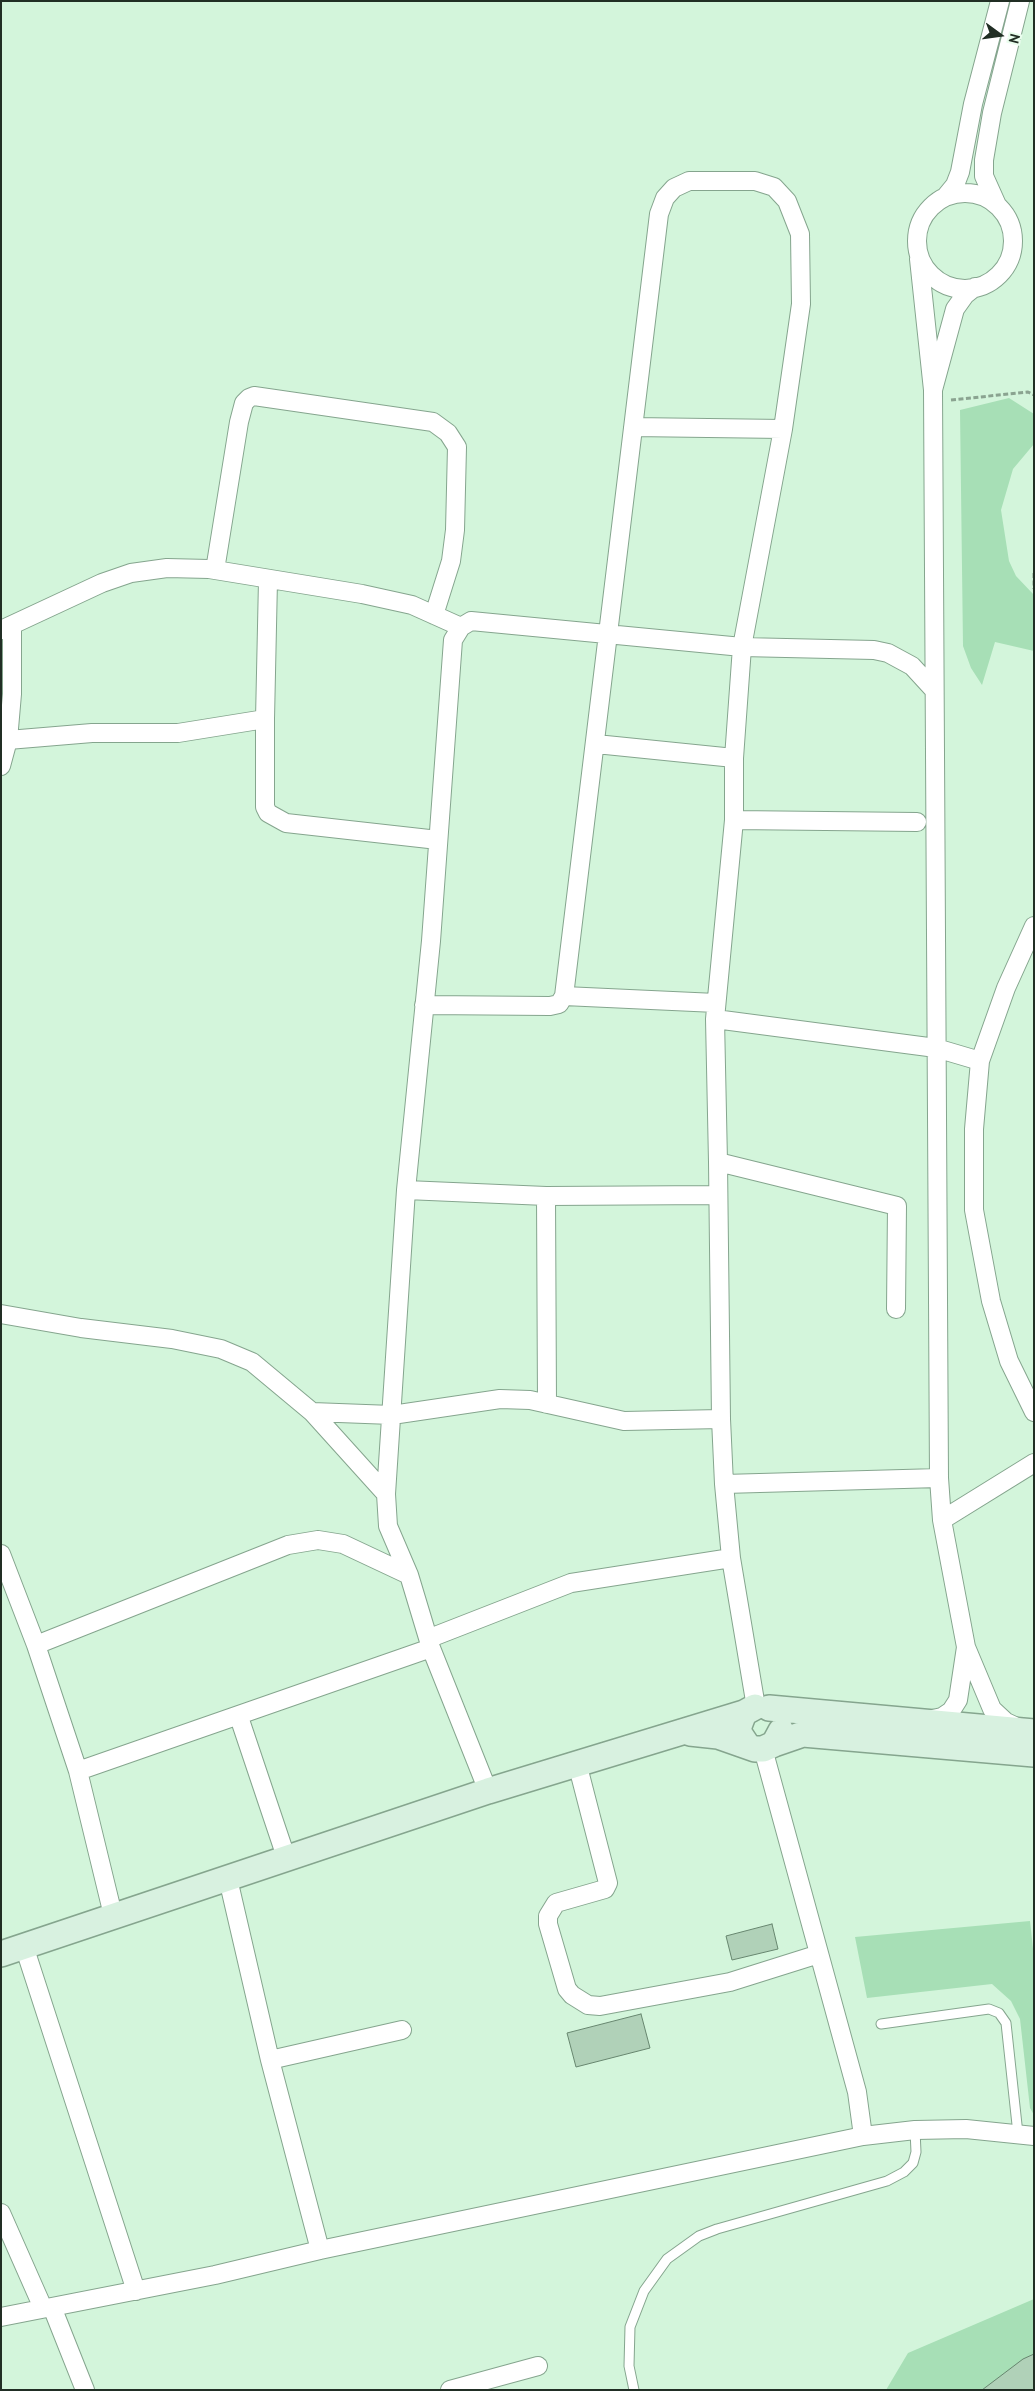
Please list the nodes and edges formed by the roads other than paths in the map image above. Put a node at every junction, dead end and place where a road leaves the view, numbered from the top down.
1 (1000, 1) edge
2 (1020, 1) edge
3 (946, 196) junction
4 (997, 205) junction
5 (918, 249) junction
6 (975, 287) junction
7 (933, 396) junction
8 (633, 427) junction
9 (783, 429) junction
10 (215, 570) junction
11 (268, 580) junction
12 (434, 615) junction
13 (460, 627) junction
14 (7, 628) edge
15 (606, 634) junction
16 (742, 647) junction
17 (934, 690) junction
18 (265, 719) junction
19 (8, 740) junction
20 (596, 744) junction
21 (734, 758) junction
22 (1, 766) edge
23 (734, 820) junction
24 (917, 822) dead end
25 (438, 840) junction
26 (1034, 926) edge
27 (564, 996) junction
28 (424, 1005) junction
29 (716, 1011) junction
30 (936, 1048) junction
31 (980, 1060) junction
32 (718, 1162) junction
33 (406, 1190) junction
34 (718, 1195) junction
35 (546, 1196) junction
36 (896, 1309) dead end
37 (1, 1314) edge
38 (548, 1404) junction
39 (312, 1412) junction
40 (1034, 1412) edge
41 (392, 1415) junction
42 (721, 1419) junction
43 (1034, 1463) edge
44 (938, 1478) junction
45 (724, 1484) junction
46 (386, 1494) junction
47 (942, 1520) junction
48 (1, 1554) edge
49 (731, 1558) junction
50 (409, 1575) junction
51 (430, 1643) junction
52 (36, 1645) junction
53 (966, 1647) junction
54 (756, 1709) junction
55 (239, 1717) junction
56 (920, 1722) junction
57 (688, 1732) junction
58 (1031, 1739) edge
59 (762, 1746) junction
60 (577, 1763) junction
61 (78, 1771) junction
62 (488, 1791) junction
63 (287, 1860) junction
64 (228, 1879) junction
65 (113, 1915) junction
66 (12, 1950) edge
67 (819, 1954) junction
68 (881, 2024) dead end
69 (402, 2030) dead end
70 (270, 2060) junction
71 (915, 2130) junction
72 (1026, 2135) edge
73 (863, 2136) junction
74 (1, 2213) edge
75 (320, 2250) junction
76 (136, 2291) junction
77 (47, 2308) junction
78 (1, 2317) edge
79 (538, 2366) dead end
80 (85, 2390) edge
81 (450, 2390) edge
82 (634, 2390) edge

1 - 3 street
2 - 4 street
3 - 4 street
3 - 5 street
4 - 6 street
5 - 6 street
5 - 7 street
6 - 7 street
7 - 17 street
8 - 9 street
8 - 9 street
8 - 15 street
9 - 16 street
10 - 11 street
10 - 12 street
10 - 14 street
11 - 12 street
11 - 18 street
12 - 13 street
13 - 15 street
13 - 25 street
14 - 19 street
15 - 16 street
15 - 20 street
16 - 17 street
16 - 21 street
17 - 30 street
18 - 19 street
18 - 25 street
19 - 22 street
20 - 21 street
20 - 27 street
21 - 23 street
23 - 24 street
23 - 29 street
25 - 28 street
26 - 31 street
27 - 28 street
27 - 29 street
28 - 33 street
29 - 30 street
29 - 32 street
30 - 31 street
30 - 44 street
31 - 40 street
32 - 34 street
32 - 36 street
33 - 35 street
33 - 41 street
34 - 35 street
34 - 42 street
35 - 38 street
37 - 39 street
38 - 41 street
38 - 42 street
39 - 41 street
39 - 46 street
41 - 46 street
42 - 45 street
43 - 47 street
44 - 45 street
44 - 47 street
45 - 49 street
46 - 50 street
47 - 53 street
48 - 52 street
49 - 51 street
49 - 54 street
50 - 51 street
50 - 52 street
51 - 55 street
51 - 62 street
52 - 61 street
53 - 56 street
53 - 58 street
54 - 56 main road
54 - 57 main road
54 - 59 main road
54 - 59 main road
55 - 61 street
55 - 63 street
56 - 58 main road
57 - 59 main road
57 - 60 main road
58 - 59 main road
59 - 67 street
60 - 62 main road
60 - 67 street
61 - 65 street
62 - 63 main road
63 - 64 main road
64 - 65 main road
64 - 70 street
65 - 66 main road
66 - 76 street
67 - 73 street
68 - 72 lane
69 - 70 street
70 - 75 street
71 - 72 street
71 - 73 street
71 - 82 lane
73 - 75 street
74 - 77 street
75 - 76 street
76 - 77 street
77 - 78 street
77 - 80 street
79 - 81 street

